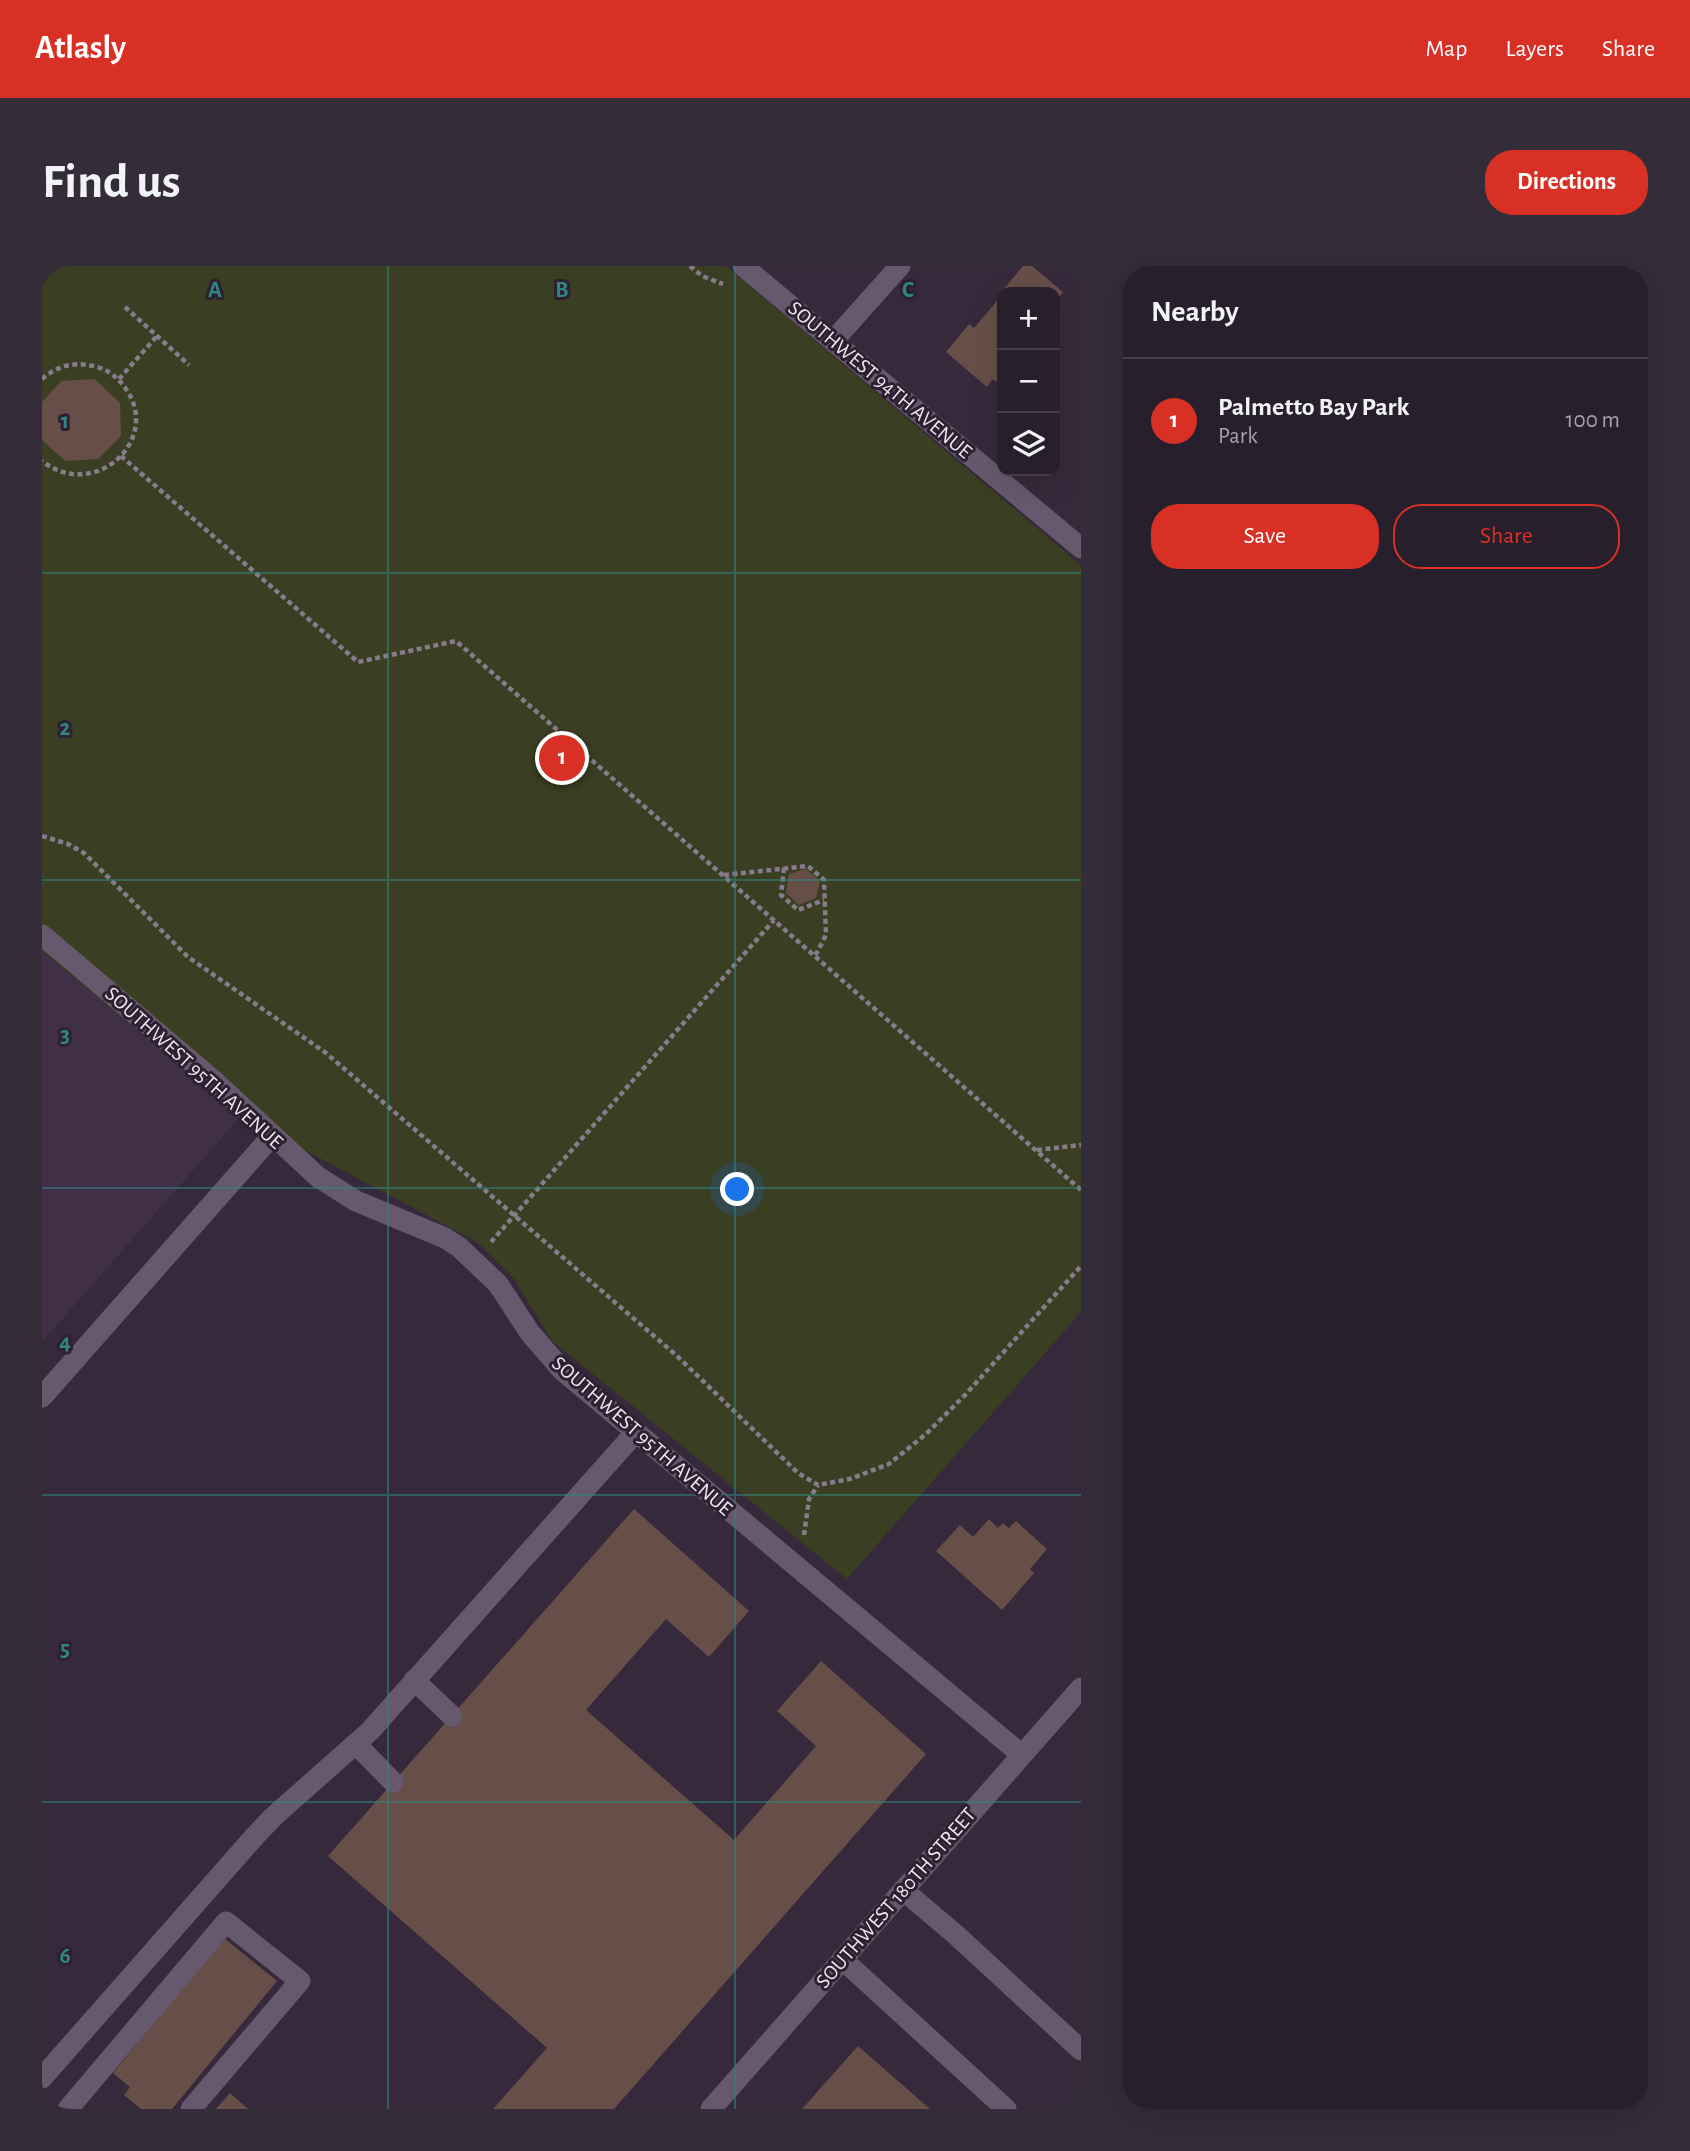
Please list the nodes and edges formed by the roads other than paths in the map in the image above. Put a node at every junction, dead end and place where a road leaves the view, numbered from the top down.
1 (743, 266) edge
2 (900, 266) edge
3 (833, 341) junction
4 (1081, 548) edge
5 (42, 935) edge
6 (272, 1136) junction
7 (42, 1397) edge
8 (635, 1433) junction
9 (414, 1680) junction
10 (1081, 1688) edge
11 (453, 1716) dead end
12 (356, 1744) junction
13 (1022, 1755) junction
14 (393, 1782) dead end
15 (904, 1890) junction
16 (842, 1959) junction
17 (1081, 2050) edge
18 (42, 2078) edge
19 (68, 2109) edge
20 (191, 2109) edge
21 (711, 2109) edge
22 (1006, 2109) edge

1 - 3 street, SOUTHWEST 94TH AVENUE
2 - 3 street
3 - 4 street, SOUTHWEST 94TH AVENUE
5 - 6 street, SOUTHWEST 95TH AVENUE
6 - 7 street
6 - 8 street, SOUTHWEST 95TH AVENUE
8 - 9 street
8 - 13 street, SOUTHWEST 95TH AVENUE
9 - 11 street
9 - 12 street
10 - 13 street, SOUTHWEST 180TH STREET
12 - 14 street
12 - 18 street
13 - 15 street, SOUTHWEST 180TH STREET
15 - 16 street, SOUTHWEST 180TH STREET
15 - 17 street
16 - 21 street, SOUTHWEST 180TH STREET
16 - 22 street
19 - 20 street

